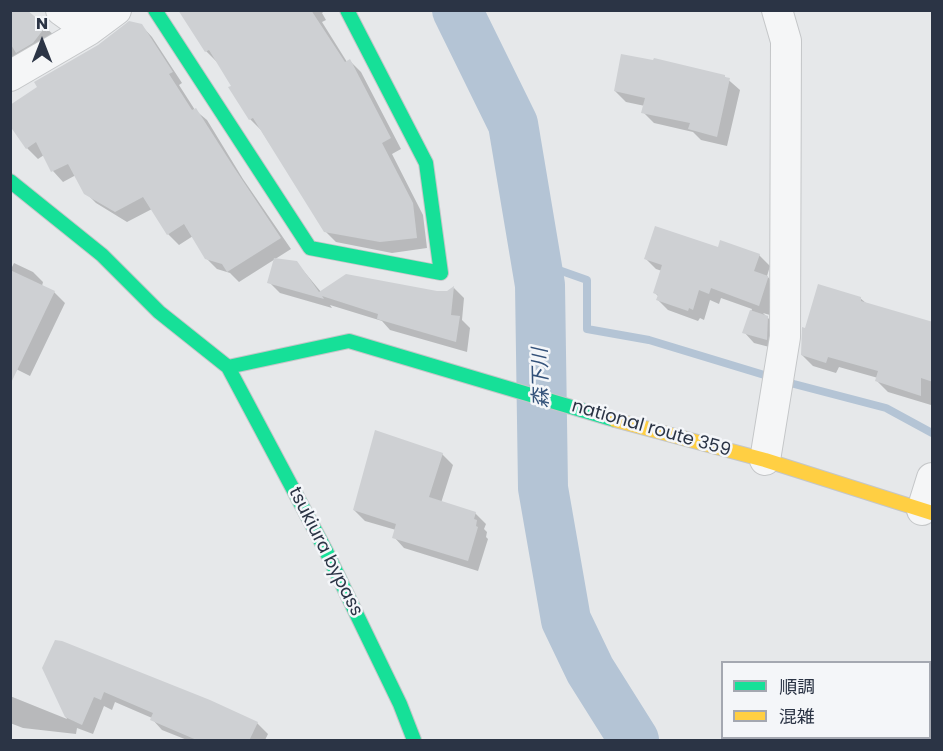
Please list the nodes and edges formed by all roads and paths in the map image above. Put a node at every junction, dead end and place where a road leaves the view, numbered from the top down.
1 (61, 10) edge
2 (116, 10) edge
3 (155, 10) edge
4 (347, 10) edge
5 (777, 10) edge
6 (82, 20) edge
7 (10, 76) edge
8 (16, 192) edge
9 (228, 367) junction
10 (765, 460) junction
11 (933, 478) edge
12 (927, 512) edge
13 (414, 741) edge

1 - 6 street
2 - 6 street
3 - 4 main road
5 - 10 street
6 - 7 street
8 - 9 main road
9 - 10 main road, national route 359
9 - 13 main road, tsukiura bypass
10 - 12 main road, national route 359
11 - 12 street

